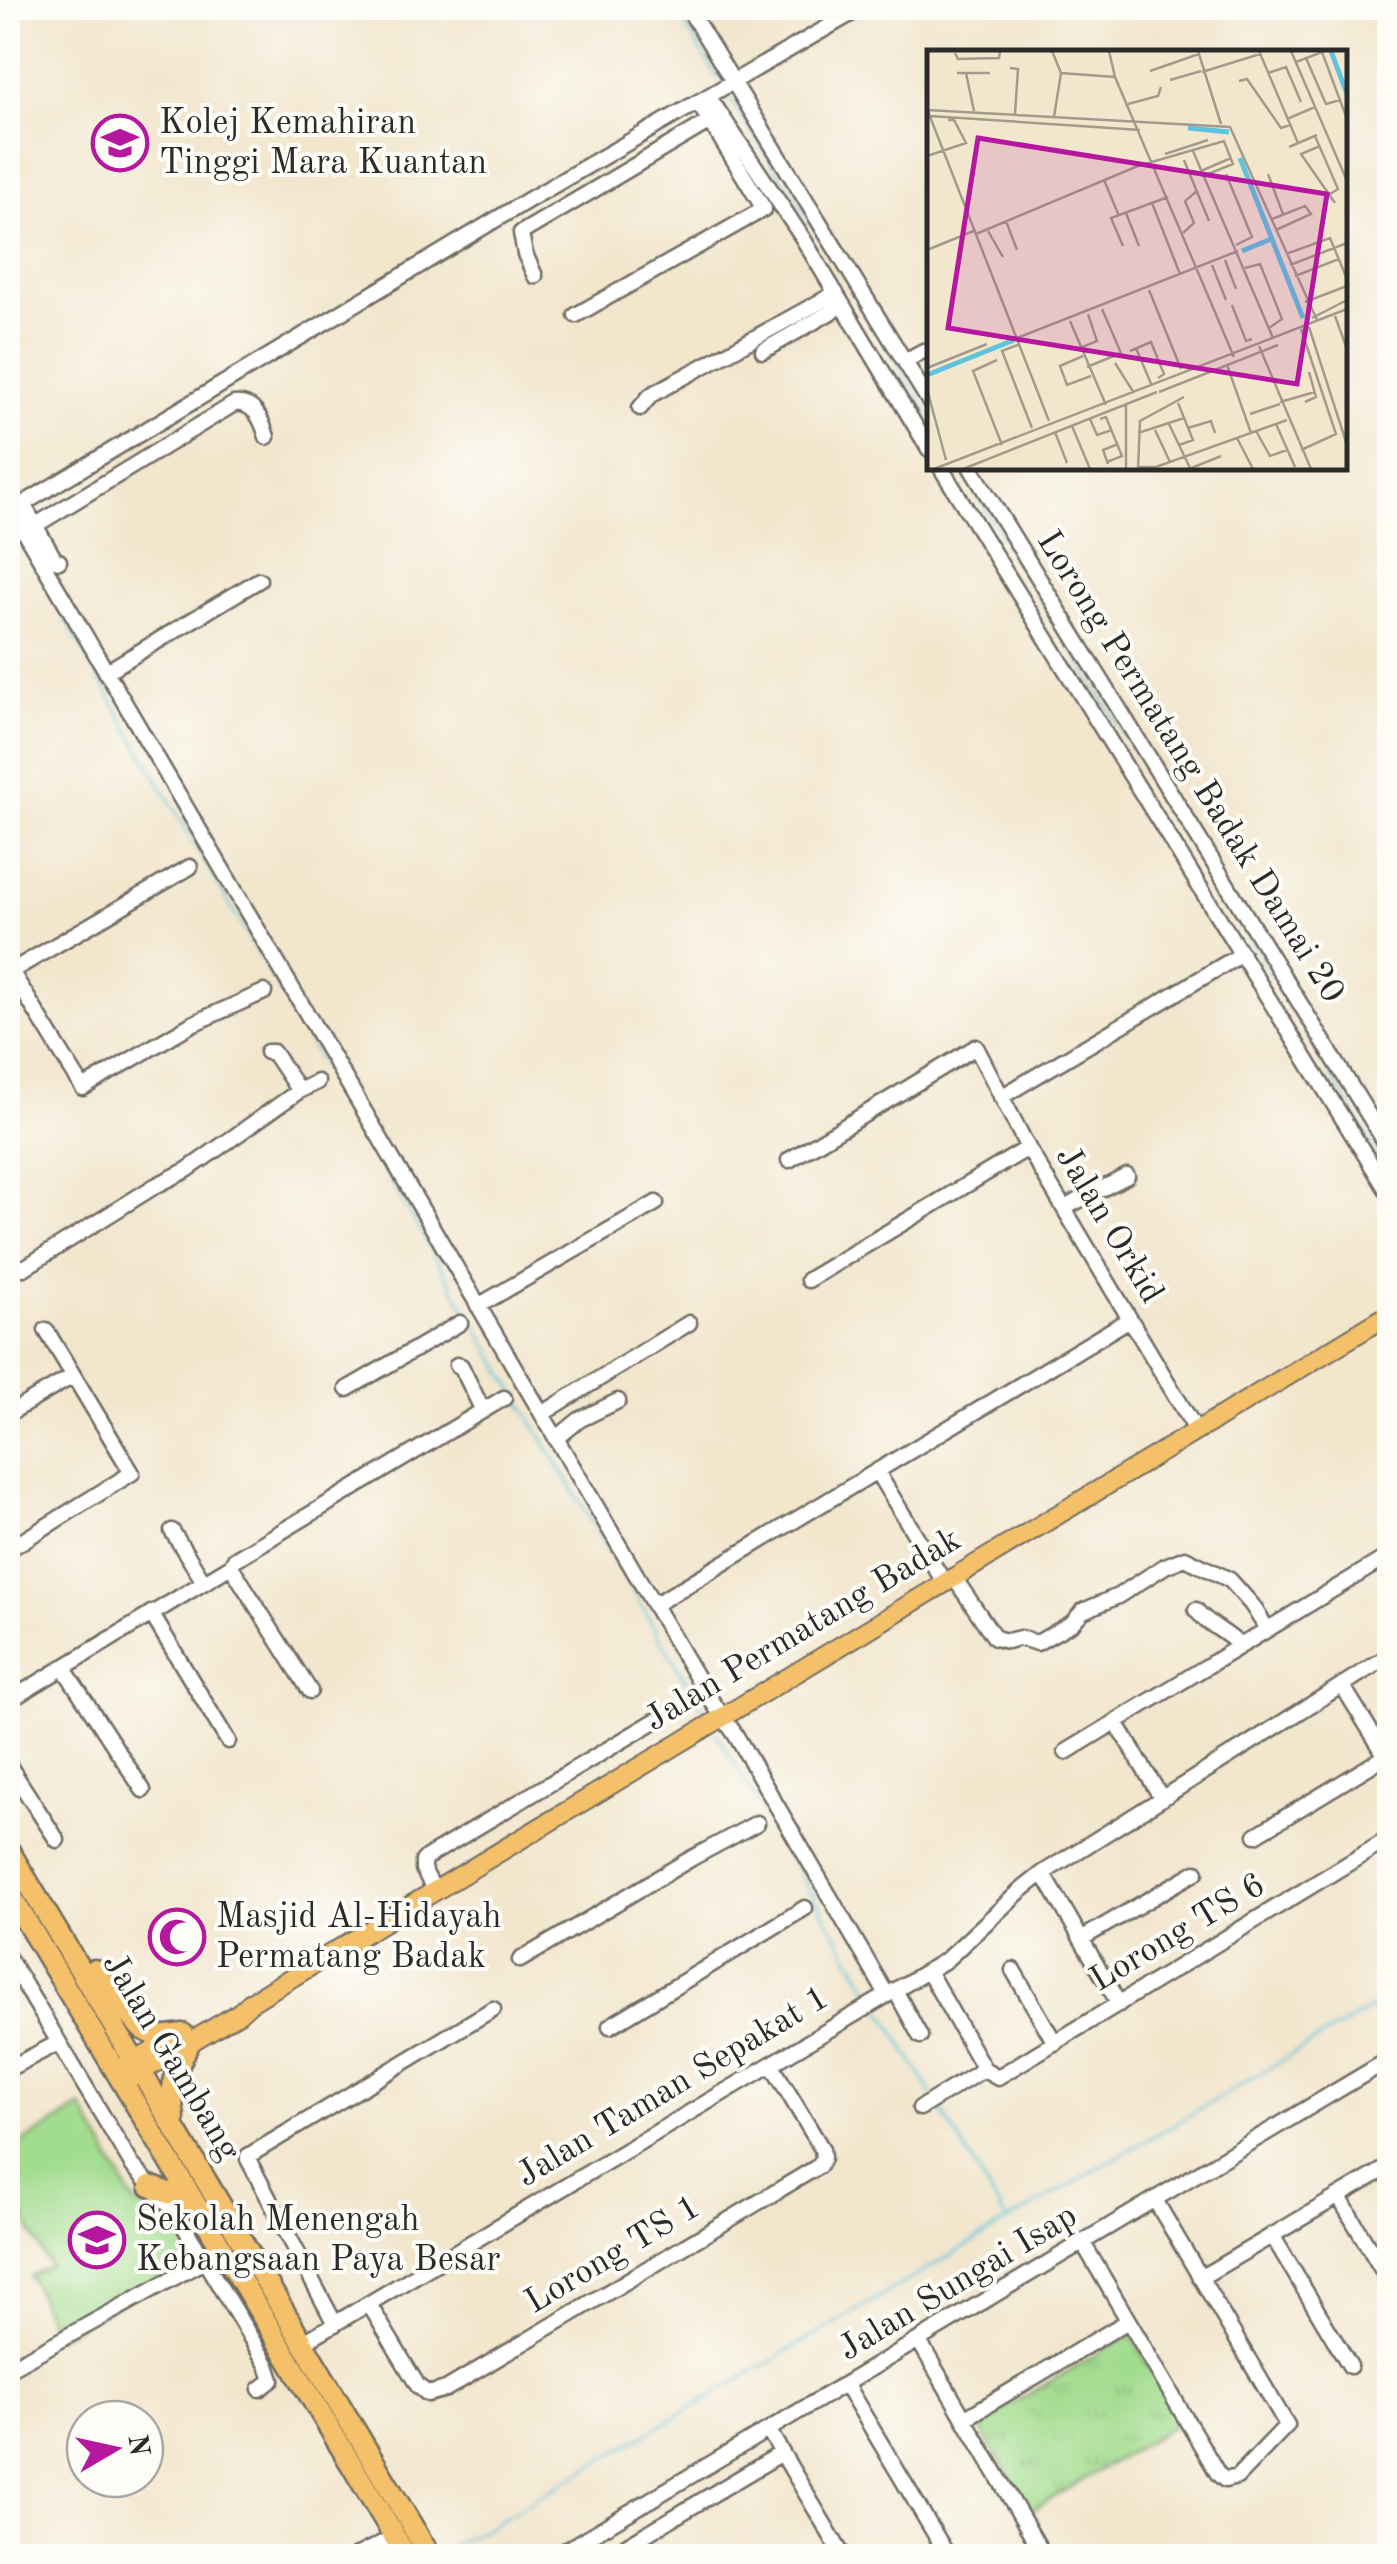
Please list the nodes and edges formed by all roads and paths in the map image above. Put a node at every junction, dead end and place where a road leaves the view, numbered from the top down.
1 (688, 8) edge
2 (861, 8) edge
3 (734, 82) junction
4 (704, 100) junction
5 (710, 121) junction
6 (535, 276) dead end
7 (839, 299) junction
8 (576, 316) dead end
9 (762, 351) dead end
10 (923, 352) dead end
11 (905, 360) junction
12 (927, 395) edge
13 (640, 408) dead end
14 (268, 436) dead end
15 (927, 444) edge
16 (942, 470) edge
17 (972, 470) edge
18 (14, 509) edge
19 (36, 525) junction
20 (58, 561) dead end
21 (259, 580) dead end
22 (106, 672) junction
23 (190, 867) dead end
24 (1242, 954) junction
25 (9, 972) edge
26 (264, 992) dead end
27 (267, 1052) dead end
28 (317, 1082) dead end
29 (299, 1092) junction
30 (1001, 1098) junction
31 (1028, 1148) junction
32 (1390, 1150) edge
33 (790, 1160) dead end
34 (1127, 1176) dead end
35 (1390, 1196) edge
36 (656, 1204) dead end
37 (1064, 1208) junction
38 (8, 1254) edge
39 (808, 1280) dead end
40 (478, 1306) junction
41 (1390, 1314) edge
42 (1130, 1319) junction
43 (690, 1322) dead end
44 (460, 1323) dead end
45 (46, 1330) dead end
46 (457, 1365) dead end
47 (72, 1376) junction
48 (347, 1389) dead end
49 (504, 1398) dead end
50 (618, 1401) dead end
51 (484, 1410) junction
52 (8, 1414) edge
53 (542, 1414) junction
54 (1196, 1430) junction
55 (556, 1439) junction
56 (876, 1472) junction
57 (172, 1531) dead end
58 (8, 1550) edge
59 (1390, 1555) edge
60 (231, 1566) junction
61 (949, 1579) junction
62 (204, 1582) junction
63 (654, 1605) junction
64 (1196, 1610) dead end
65 (151, 1613) junction
66 (1267, 1629) junction
67 (1240, 1646) junction
68 (1385, 1658) edge
69 (63, 1667) junction
70 (1390, 1676) edge
71 (1342, 1685) junction
72 (310, 1691) dead end
73 (8, 1701) edge
74 (723, 1717) junction
75 (655, 1721) dead end
76 (1116, 1722) junction
77 (228, 1741) dead end
78 (1066, 1752) dead end
79 (1388, 1759) edge
80 (8, 1764) edge
81 (143, 1790) dead end
82 (1161, 1797) junction
83 (757, 1822) dead end
84 (1256, 1835) dead end
85 (1390, 1838) edge
86 (57, 1840) dead end
87 (8, 1849) edge
88 (1043, 1872) junction
89 (1196, 1872) dead end
90 (8, 1891) edge
91 (435, 1891) junction
92 (38, 1898) junction
93 (805, 1908) dead end
94 (1081, 1939) junction
95 (8, 1957) edge
96 (520, 1960) dead end
97 (1013, 1970) dead end
98 (928, 1971) junction
99 (888, 1994) junction
100 (1118, 2004) junction
101 (493, 2009) dead end
102 (610, 2026) dead end
103 (920, 2036) dead end
104 (186, 2039) junction
105 (58, 2043) junction
106 (1054, 2043) junction
107 (1390, 2060) edge
108 (771, 2064) junction
109 (139, 2066) junction
110 (8, 2069) edge
111 (991, 2073) junction
112 (119, 2077) junction
113 (929, 2102) dead end
114 (176, 2129) junction
115 (1390, 2166) edge
116 (150, 2186) junction
117 (1339, 2197) junction
118 (1154, 2200) junction
119 (194, 2203) junction
120 (1272, 2235) junction
121 (1083, 2243) junction
122 (224, 2250) junction
123 (205, 2260) junction
124 (1200, 2278) junction
125 (1390, 2283) edge
126 (369, 2304) junction
127 (1128, 2321) junction
128 (335, 2324) junction
129 (304, 2342) junction
130 (918, 2342) junction
131 (1350, 2366) dead end
132 (8, 2369) edge
133 (846, 2384) junction
134 (260, 2389) dead end
135 (964, 2419) junction
136 (769, 2431) junction
137 (782, 2454) junction
138 (598, 2532) junction
139 (394, 2536) junction
140 (840, 2552) edge
141 (356, 2556) edge
142 (406, 2556) edge
143 (430, 2556) edge
144 (556, 2556) edge
145 (611, 2556) edge
146 (822, 2556) edge
147 (948, 2556) edge
148 (1044, 2556) edge

1 - 3 street
2 - 3 street
3 - 4 street
3 - 11 street
4 - 5 street
4 - 7 street
4 - 18 street
5 - 6 street
5 - 8 street
7 - 9 street
7 - 13 street
7 - 15 street
10 - 11 street
11 - 12 street
14 - 19 street
16 - 24 street
17 - 32 street, Lorong Permatang Badak Damai 20
18 - 19 street
18 - 22 street
19 - 20 street
21 - 22 street
22 - 40 street
23 - 25 street
24 - 30 street
24 - 35 street
25 - 26 street
27 - 29 street
28 - 29 street
29 - 38 street
30 - 31 street, Jalan Orkid
30 - 33 street, Jalan Orkid
31 - 37 street, Jalan Orkid
31 - 39 street
34 - 37 street
36 - 40 street
37 - 42 street, Jalan Orkid
40 - 53 street
41 - 54 main road, Jalan Permatang Badak
42 - 54 street, Jalan Orkid
42 - 56 street
43 - 53 street
44 - 48 street
45 - 47 street
46 - 51 street
47 - 52 street
47 - 58 street
49 - 51 street
50 - 55 street
51 - 60 street
53 - 55 street
54 - 61 main road, Jalan Permatang Badak
55 - 63 street
56 - 61 street
56 - 63 street
57 - 62 street
59 - 66 street
60 - 62 street
60 - 72 street
61 - 66 street
61 - 74 main road, Jalan Permatang Badak
62 - 65 street
63 - 74 street
64 - 67 street
65 - 69 street
65 - 77 street
66 - 67 street
67 - 76 street
68 - 70 street
68 - 71 street
69 - 73 street
69 - 81 street
71 - 79 street
71 - 82 street
74 - 91 main road, Jalan Permatang Badak
74 - 99 street
75 - 91 street
76 - 78 street
76 - 82 street
79 - 84 street
80 - 86 street
82 - 88 street
83 - 96 street
85 - 100 street, Lorong TS 6
87 - 92 highway, Jalan Gambang
88 - 94 street
88 - 98 street
89 - 94 street
90 - 112 highway, Jalan Gambang
91 - 104 main road, Jalan Permatang Badak
92 - 104 highway
92 - 109 highway, Jalan Gambang
93 - 102 street
94 - 100 street
95 - 105 street
97 - 106 street
98 - 99 street
98 - 111 street
99 - 103 street
99 - 108 street, Jalan Taman Sepakat 1
100 - 106 street, Lorong TS 6
101 - 128 street
104 - 109 main road, Jalan Permatang Badak
104 - 114 highway
105 - 110 street
105 - 116 street
106 - 111 street, Lorong TS 6
107 - 118 street, Jalan Sungai Isap
108 - 126 street, Jalan Taman Sepakat 1
108 - 126 street, Lorong TS 1
109 - 112 main road, Jalan Permatang Badak
109 - 114 highway, Jalan Gambang
111 - 113 street, Lorong TS 6
112 - 119 highway, Jalan Gambang
114 - 129 highway, Jalan Gambang
115 - 117 street
116 - 119 highway
116 - 123 street
117 - 120 street
117 - 125 street
118 - 121 street, Jalan Sungai Isap
118 - 124 street
119 - 122 highway, Jalan Gambang
120 - 124 street
120 - 131 street
121 - 127 street
121 - 130 street, Jalan Sungai Isap
122 - 123 street
122 - 139 highway, Jalan Gambang
123 - 132 street
123 - 134 street
124 - 127 street
126 - 128 street, Jalan Taman Sepakat 1
127 - 135 street
128 - 129 street, Jalan Taman Sepakat 1
129 - 143 highway, Jalan Gambang
130 - 133 street, Jalan Sungai Isap
130 - 135 street
133 - 136 street, Jalan Sungai Isap
133 - 147 street
135 - 148 street
136 - 137 street
136 - 138 street, Jalan Sungai Isap
137 - 140 street
137 - 145 street
138 - 144 street, Jalan Sungai Isap
138 - 145 street
139 - 141 street
139 - 142 highway, Jalan Gambang
140 - 146 street

